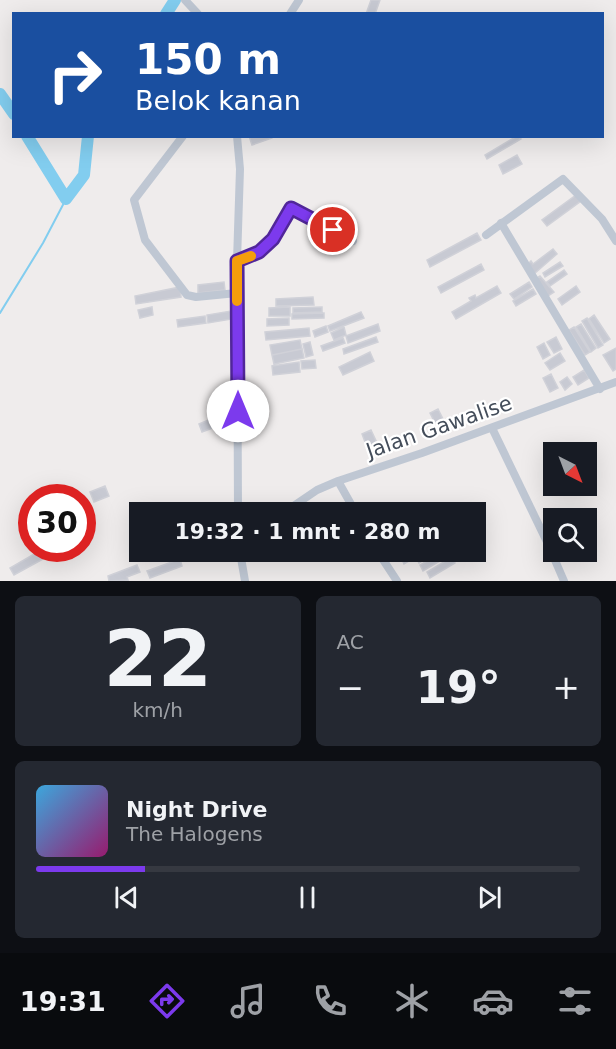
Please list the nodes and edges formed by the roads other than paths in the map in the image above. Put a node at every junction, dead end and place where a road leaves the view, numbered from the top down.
1 (185, 0) edge
2 (196, 12) edge
3 (181, 138) edge
4 (237, 138) edge
5 (501, 223) junction
6 (486, 235) dead end
7 (353, 241) dead end
8 (616, 241) edge
9 (237, 261) junction
10 (237, 292) junction
11 (616, 382) edge
12 (600, 389) junction
13 (492, 428) junction
14 (338, 482) junction
15 (238, 502) edge
16 (299, 502) edge
17 (350, 502) edge
18 (242, 562) edge
19 (385, 562) edge
20 (245, 581) edge
21 (397, 581) edge
22 (564, 581) edge

1 - 2 street
3 - 10 street
4 - 9 street
5 - 6 street
5 - 8 street
5 - 12 street
7 - 9 street
9 - 10 street
10 - 15 street
11 - 12 street, Jalan Gawalise
12 - 13 street, Jalan Gawalise
13 - 14 street, Jalan Gawalise
13 - 22 street
14 - 16 street, Jalan Gawalise
14 - 17 street
18 - 20 street
19 - 21 street

